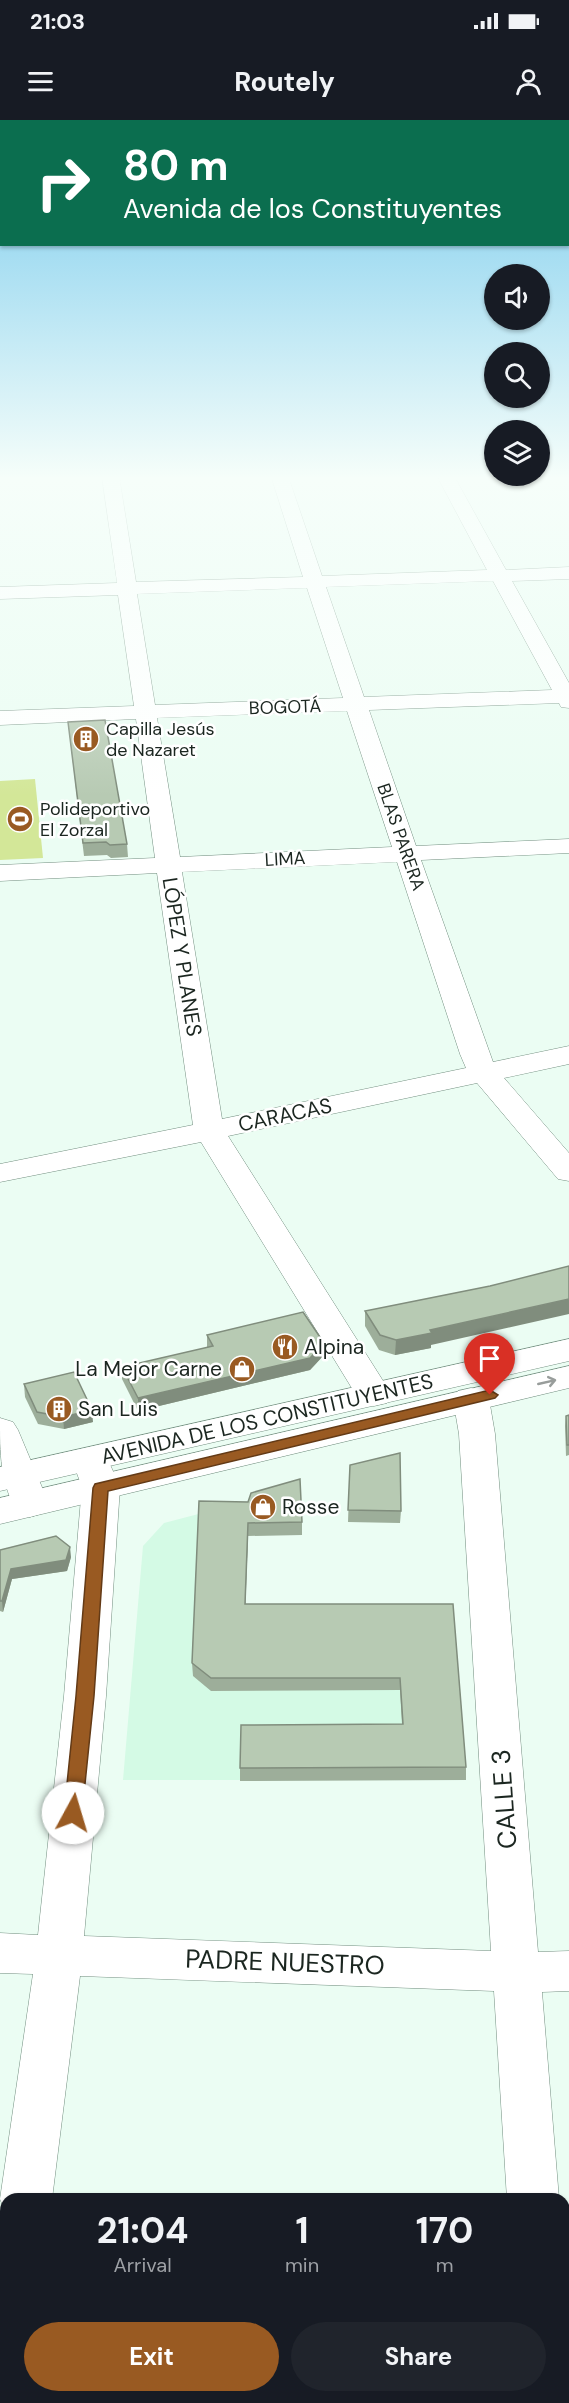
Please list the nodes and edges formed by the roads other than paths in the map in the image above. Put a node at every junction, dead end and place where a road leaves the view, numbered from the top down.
1 (315, 582) edge
2 (125, 583) edge
3 (298, 583) edge
4 (504, 583) edge
5 (126, 588) junction
6 (0, 593) edge
7 (568, 698) edge
8 (357, 705) junction
9 (145, 713) junction
10 (0, 718) edge
11 (569, 846) edge
12 (407, 854) junction
13 (167, 865) junction
14 (0, 873) edge
15 (569, 1055) edge
16 (483, 1072) junction
17 (210, 1131) junction
18 (569, 1172) edge
19 (0, 1173) edge
20 (569, 1350) edge
21 (569, 1377) edge
22 (374, 1395) junction
23 (471, 1399) junction
24 (0, 1430) edge
25 (96, 1474) junction
26 (12, 1492) edge
27 (0, 1953) edge
28 (59, 1954) junction
29 (569, 1971) edge
30 (517, 1972) junction
31 (27, 2193) edge
32 (533, 2193) edge

1 - 8 street, BLAS PARERA
2 - 5 street, LÓPEZ Y PLANES
3 - 5 street
4 - 7 street
5 - 6 street
5 - 9 street, LÓPEZ Y PLANES
7 - 8 street, BOGOTÁ
8 - 9 street, BOGOTÁ
8 - 12 street, BLAS PARERA
9 - 10 street, BOGOTÁ
9 - 13 street, LÓPEZ Y PLANES
11 - 12 street, LIMA
12 - 13 street, LIMA
12 - 16 street, BLAS PARERA
13 - 14 street, LIMA
13 - 17 street, LÓPEZ Y PLANES
15 - 16 street, CARACAS
16 - 17 street, CARACAS
16 - 18 street, BLAS PARERA
17 - 19 street, CARACAS
17 - 22 street, LÓPEZ Y PLANES
20 - 22 street, AVENIDA DE LOS CONSTITUYENTES
23 -> 21 street, AVENIDA DE LOS CONSTITUYENTES
22 - 25 street, AVENIDA DE LOS CONSTITUYENTES
23 - 25 street, AVENIDA DE LOS CONSTITUYENTES
23 - 30 street, CALLE 3
24 - 26 street
25 - 26 street, AVENIDA DE LOS CONSTITUYENTES
25 - 28 street
27 - 28 street, PADRE NUESTRO
28 - 30 street, PADRE NUESTRO
28 - 31 street
29 - 30 street, PADRE NUESTRO
30 - 32 street, CALLE 3

